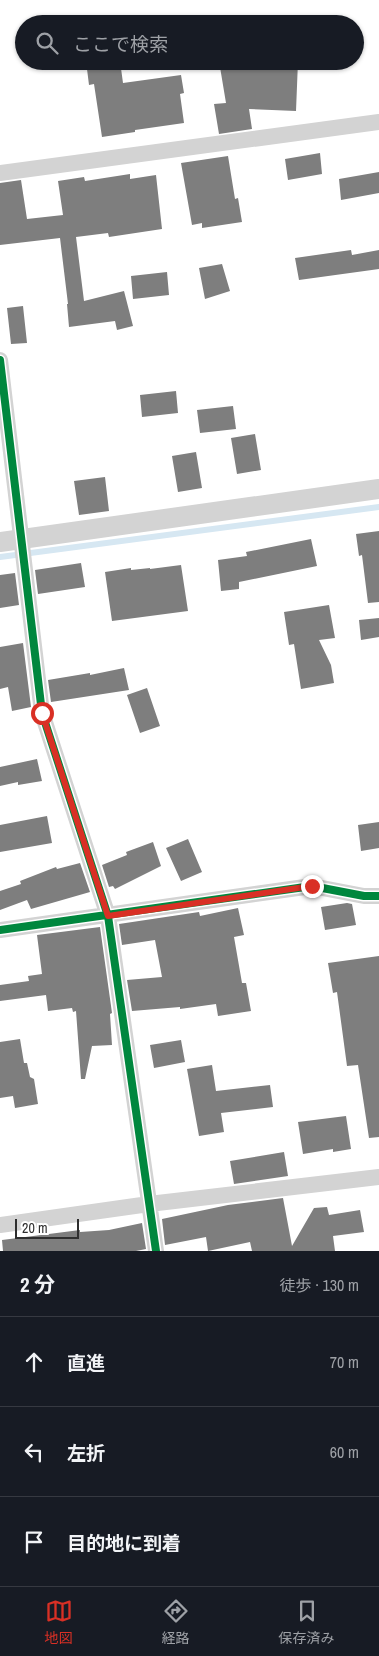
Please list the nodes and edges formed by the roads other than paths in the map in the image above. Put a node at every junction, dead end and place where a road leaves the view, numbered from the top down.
1 (379, 122) edge
2 (0, 173) edge
3 (0, 360) edge
4 (379, 489) edge
5 (21, 539) junction
6 (0, 542) edge
7 (379, 896) edge
8 (108, 916) junction
9 (0, 930) edge
10 (379, 1177) edge
11 (149, 1204) junction
12 (0, 1225) edge
13 (156, 1251) edge

1 - 2 street
3 - 5 street
4 - 5 street
5 - 6 street
5 - 8 street
7 - 8 street
8 - 9 street
8 - 11 street
10 - 11 street
11 - 12 street
11 - 13 street

